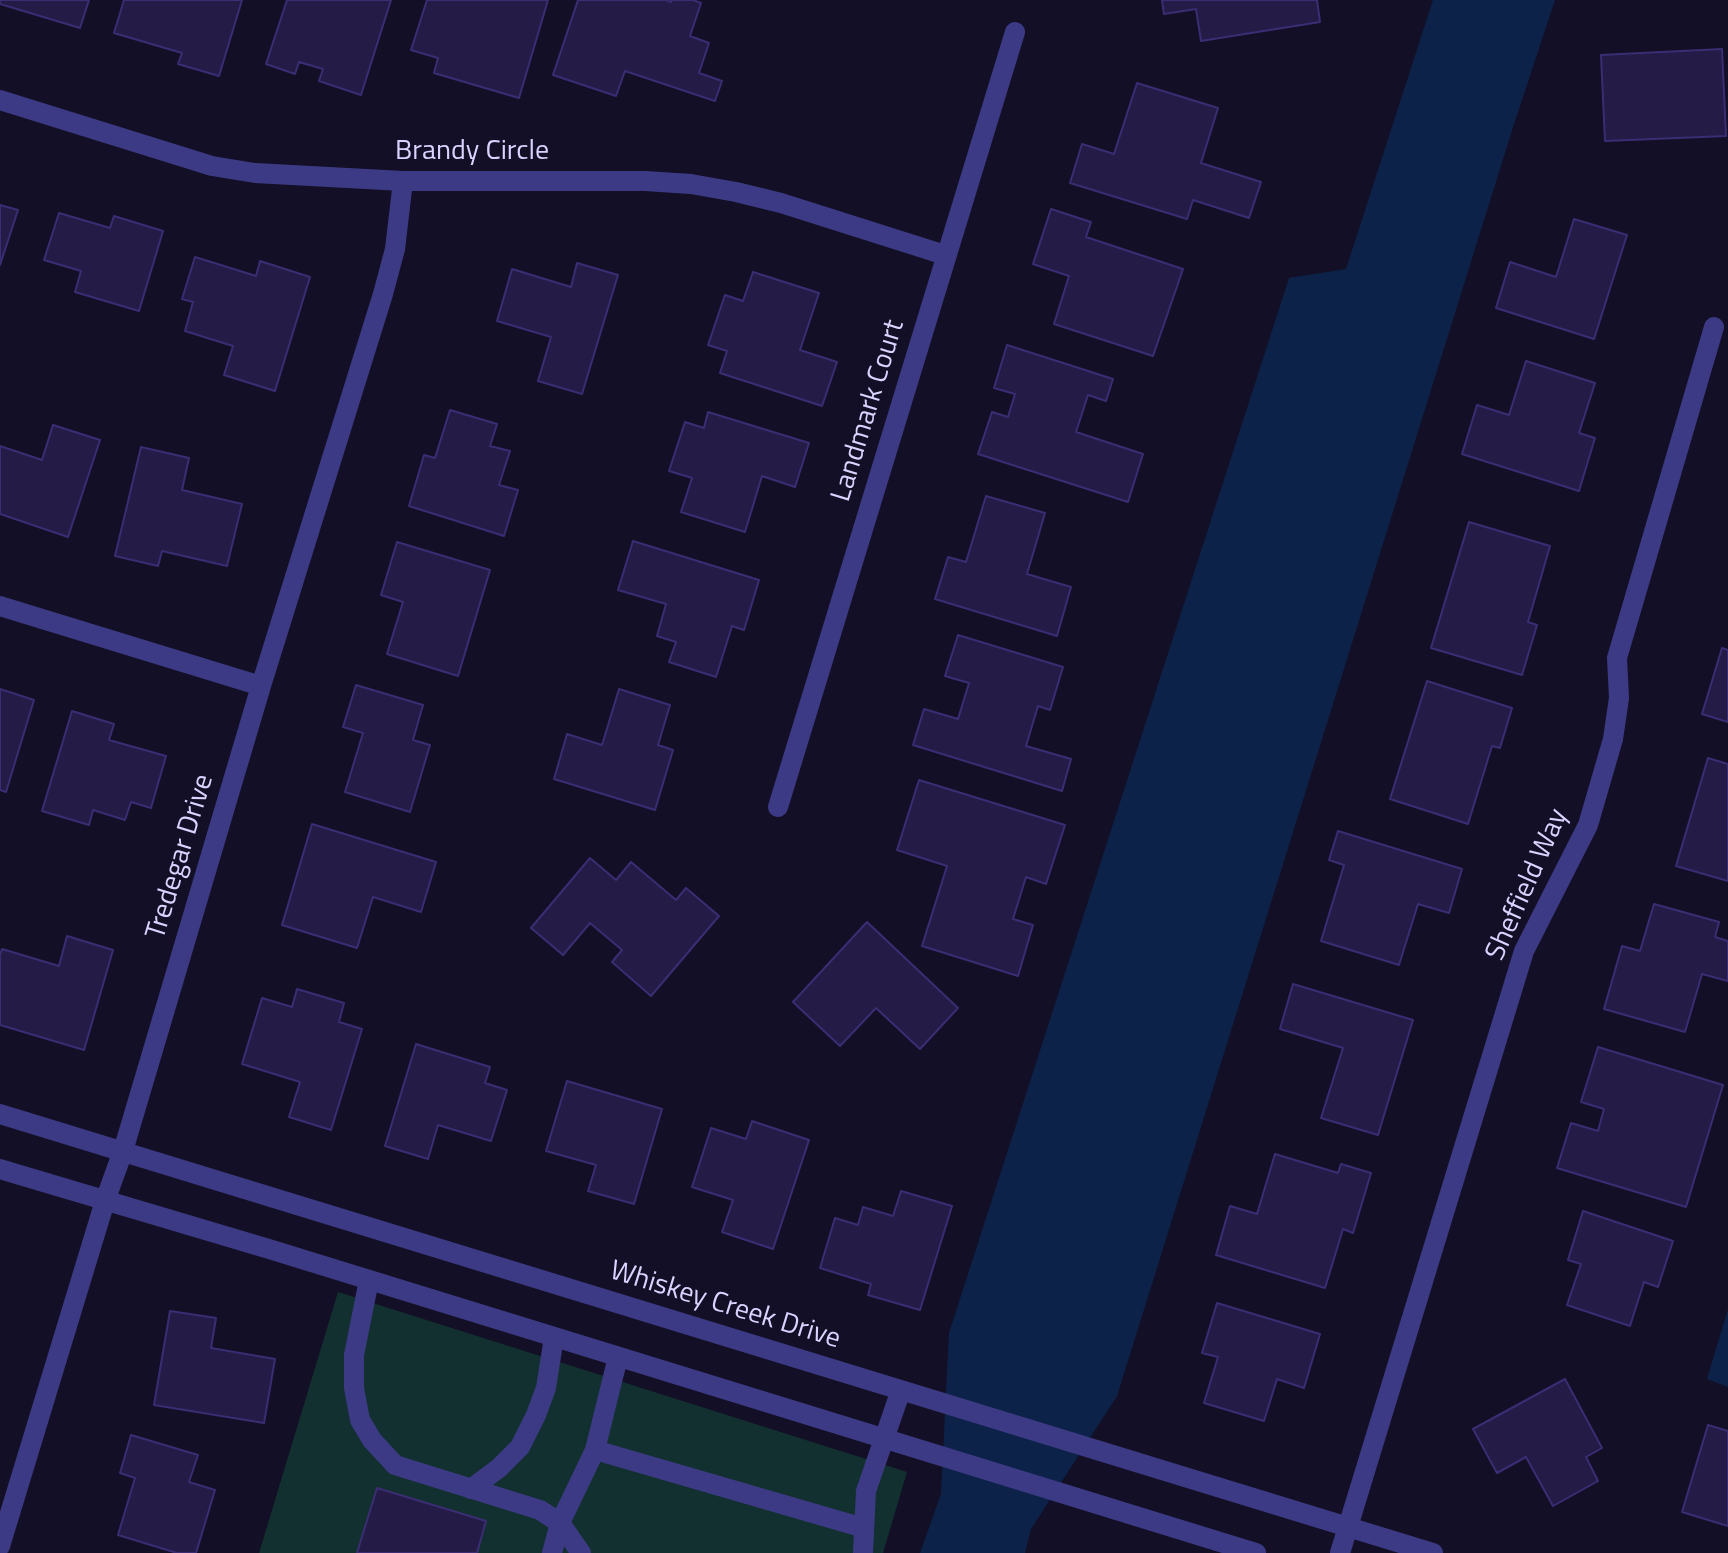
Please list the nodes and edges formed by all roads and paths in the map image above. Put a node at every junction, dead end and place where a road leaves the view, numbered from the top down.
1 (1015, 32) dead end
2 (0, 100) edge
3 (403, 181) junction
4 (945, 255) junction
5 (1714, 327) dead end
6 (0, 606) edge
7 (261, 686) junction
8 (778, 807) dead end
9 (0, 1114) edge
10 (123, 1151) junction
11 (0, 1169) edge
12 (105, 1201) junction
13 (369, 1280) junction
14 (554, 1337) junction
15 (618, 1357) junction
16 (901, 1390) junction
17 (885, 1439) junction
18 (595, 1450) junction
19 (471, 1489) junction
20 (560, 1523) junction
21 (1347, 1526) junction
22 (864, 1528) junction
23 (0, 1546) edge
24 (552, 1553) edge
25 (581, 1553) edge
26 (863, 1553) edge
27 (1256, 1553) edge
28 (1340, 1553) edge
29 (1433, 1553) edge

1 - 4 street, Landmark Court
2 - 3 street, Brandy Circle
3 - 4 street, Brandy Circle
3 - 7 street, Tredegar Drive
4 - 8 street, Landmark Court
5 - 21 street, Sheffield Way
6 - 7 street
7 - 10 street, Tredegar Drive
9 - 10 street, Whiskey Creek Drive
10 - 12 street, Tredegar Drive
10 - 16 street, Whiskey Creek Drive
11 - 12 street
12 - 13 street
12 - 23 street, Tredegar Drive
13 - 14 street
13 - 19 street
14 - 15 street
14 - 19 street
15 - 17 street
15 - 18 street
16 - 17 street
16 - 21 street, Whiskey Creek Drive
17 - 22 street
17 - 27 street
18 - 20 street
18 - 22 street
19 - 20 street
20 - 24 street
20 - 25 street
21 - 28 street, Sheffield Way
21 - 29 street, Whiskey Creek Drive
22 - 26 street

